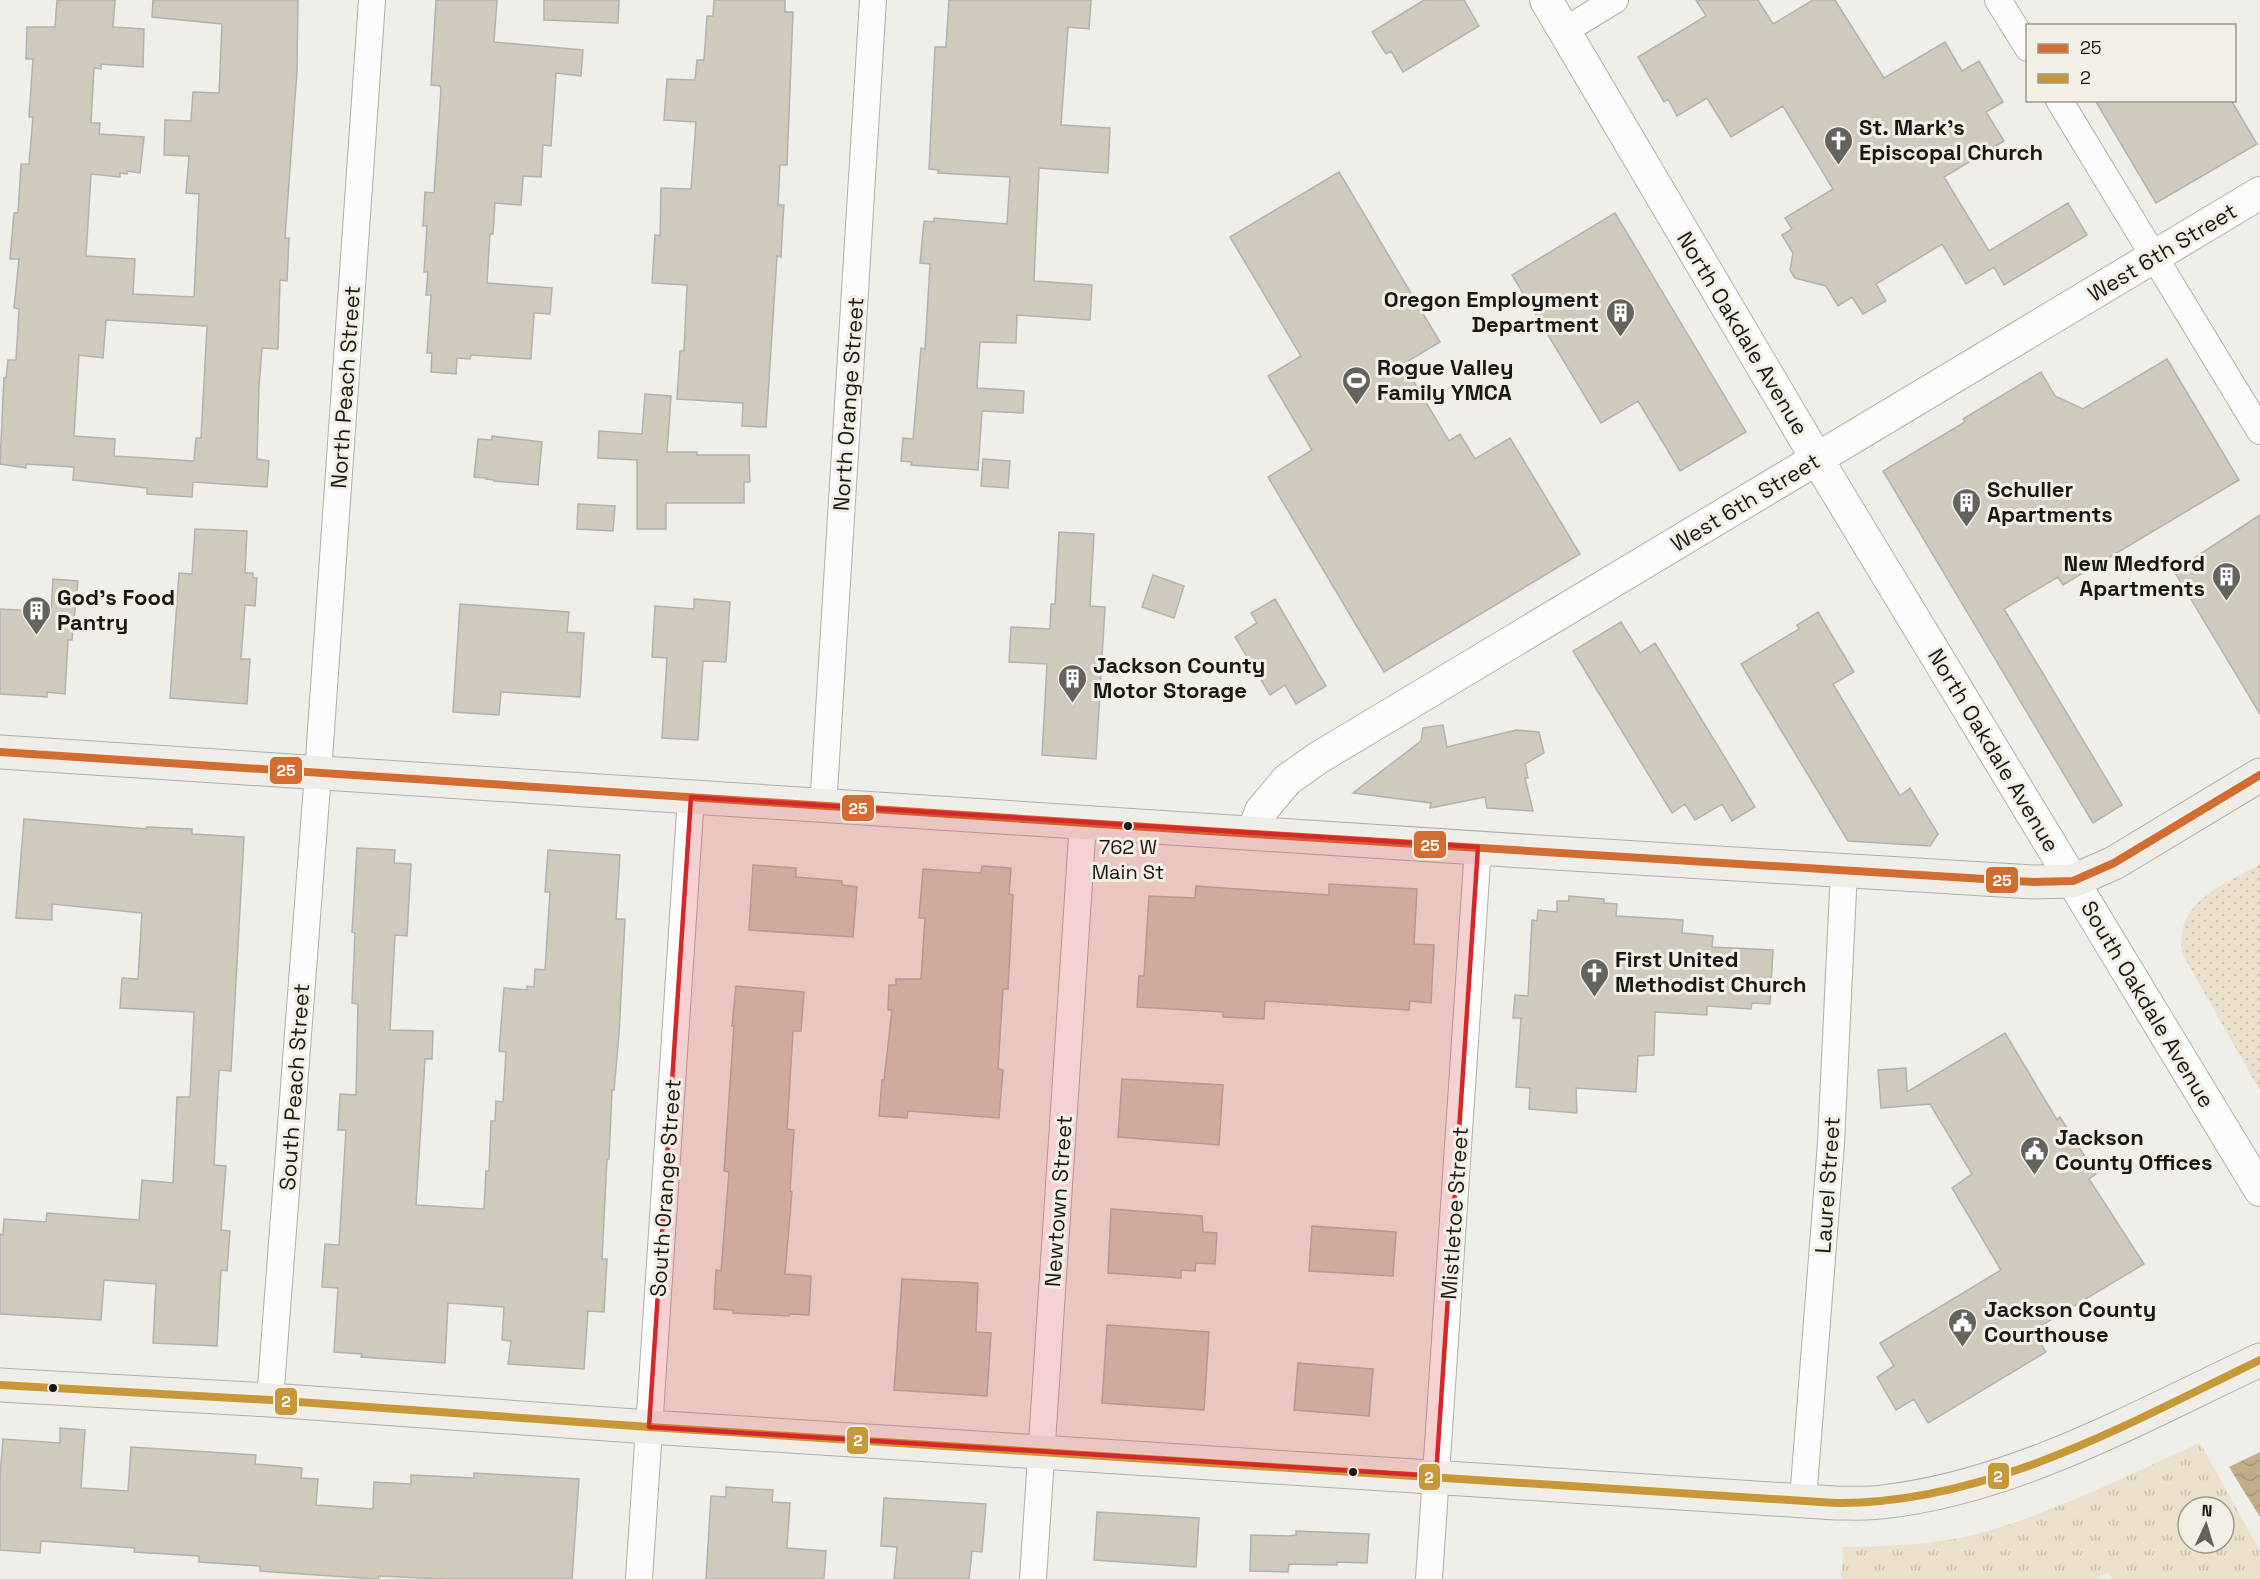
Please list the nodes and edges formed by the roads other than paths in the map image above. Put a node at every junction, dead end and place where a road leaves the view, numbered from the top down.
1 (372, 0) edge
2 (873, 0) edge
3 (1545, 0) edge
4 (1615, 0) edge
5 (1998, 0) edge
6 (1564, 31) junction
7 (2026, 45) edge
8 (2060, 102) edge
9 (2260, 193) edge
10 (2154, 257) junction
11 (2260, 431) edge
12 (1817, 459) junction
13 (0, 752) edge
14 (318, 773) junction
15 (2260, 775) edge
16 (691, 797) junction
17 (823, 808) junction
18 (1083, 822) junction
19 (1253, 833) junction
20 (1478, 847) junction
21 (1844, 870) junction
22 (2073, 881) junction
23 (2260, 1190) edge
24 (2260, 1360) edge
25 (0, 1385) edge
26 (270, 1400) junction
27 (649, 1427) junction
28 (1041, 1452) junction
29 (1436, 1476) junction
30 (1803, 1500) junction
31 (639, 1579) edge
32 (1034, 1579) edge
33 (1429, 1579) edge

1 - 14 street, North Peach Street
2 - 17 street, North Orange Street
3 - 6 street, North Oakdale Avenue
4 - 6 street
5 - 7 street
6 - 12 street, North Oakdale Avenue
8 - 10 street
9 - 10 street, West 6th Street
10 - 11 street
10 - 12 street, West 6th Street
12 - 19 street, West 6th Street
12 - 22 street, North Oakdale Avenue
13 - 14 main road
14 - 16 main road
14 - 26 street, South Peach Street
15 - 22 main road
16 - 17 main road
16 - 27 street, South Orange Street
17 - 18 main road
18 - 19 main road
18 - 28 street, Newtown Street
19 - 20 main road
20 - 21 main road
20 - 29 street, Mistletoe Street
21 - 22 main road
21 - 30 street, Laurel Street
22 - 23 street, South Oakdale Avenue
24 - 30 main road
25 - 26 main road
26 - 27 main road
27 - 28 main road
27 - 31 street, South Orange Street
28 - 29 main road
28 - 32 street, Newtown Street
29 - 30 main road
29 - 33 street, Mistletoe Street

